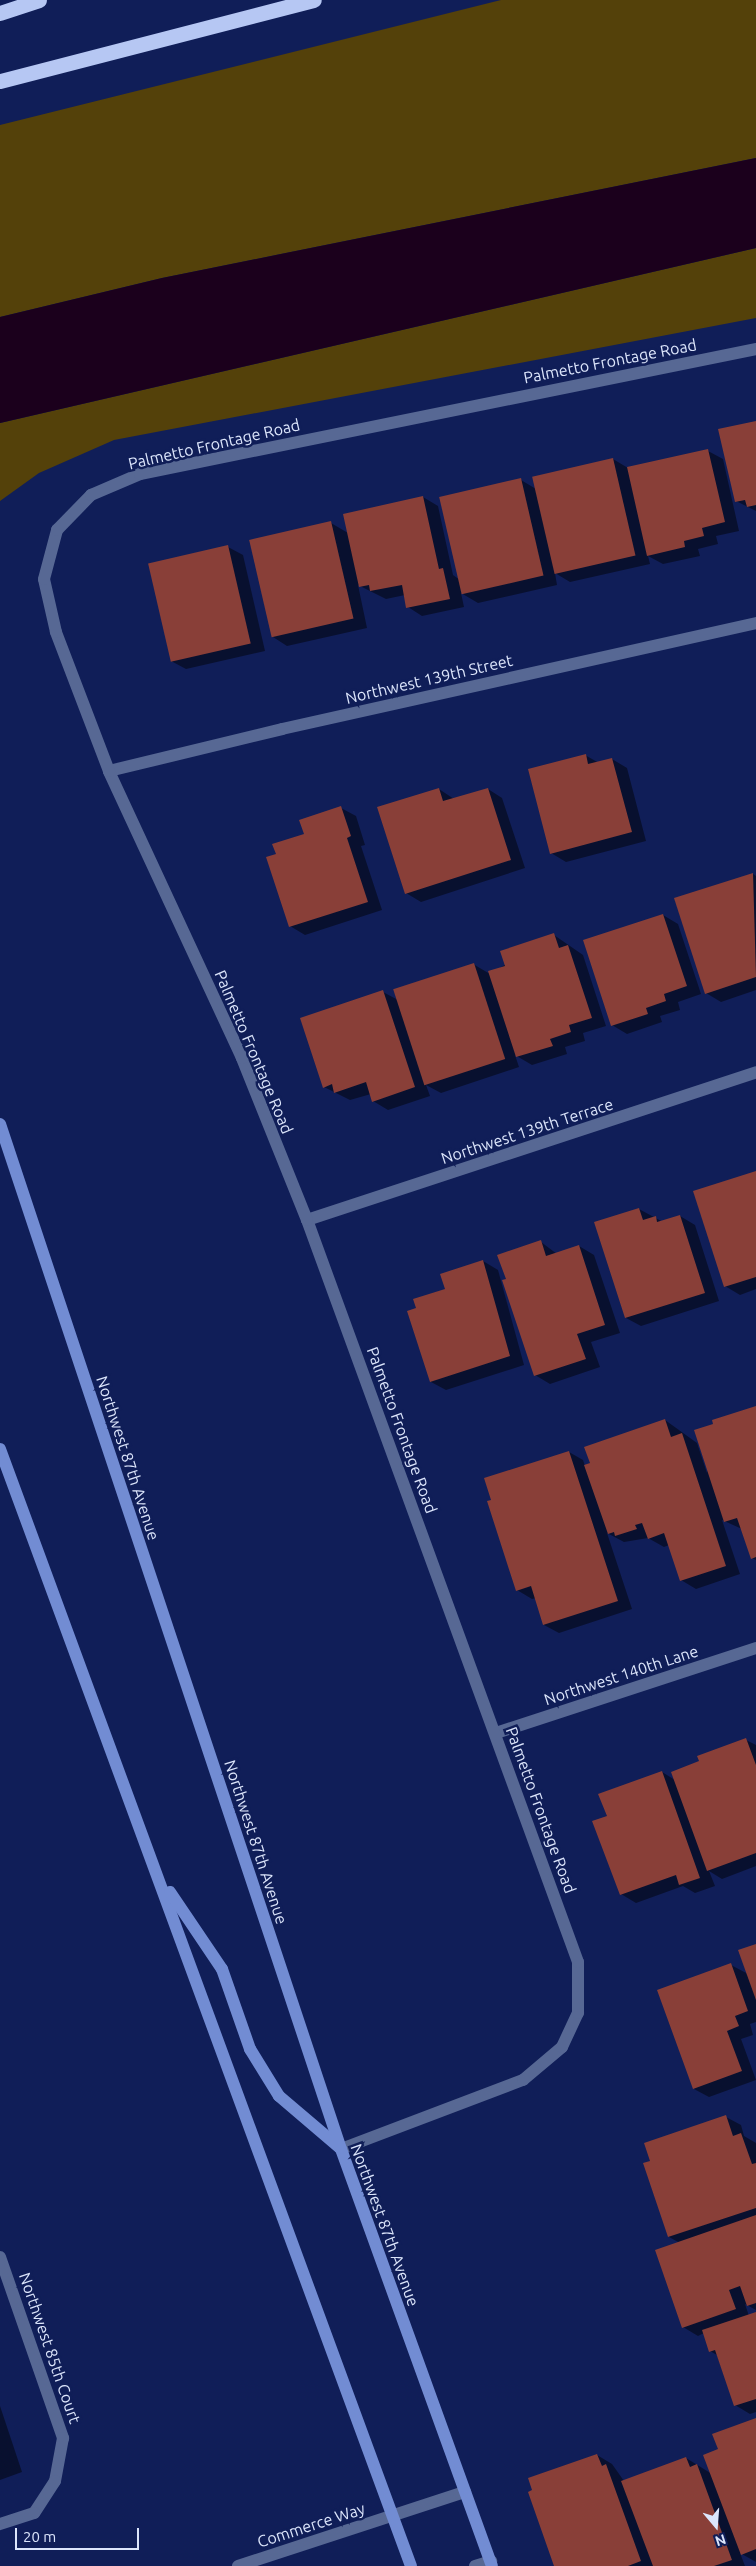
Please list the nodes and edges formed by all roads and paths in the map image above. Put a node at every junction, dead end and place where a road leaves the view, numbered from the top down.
1 (39, 0) edge
2 (314, 0) edge
3 (0, 13) edge
4 (0, 81) edge
5 (756, 349) edge
6 (756, 622) edge
7 (109, 771) junction
8 (756, 1072) edge
9 (0, 1124) edge
10 (307, 1220) junction
11 (0, 1449) edge
12 (756, 1648) edge
13 (496, 1733) junction
14 (158, 1876) junction
15 (340, 2149) junction
16 (0, 2257) edge
17 (465, 2492) junction
18 (393, 2516) junction
19 (0, 2524) edge
20 (492, 2564) edge
21 (238, 2566) edge
22 (411, 2566) edge
23 (475, 2566) edge

1 - 3 highway
2 - 4 highway
5 - 7 street, Palmetto Frontage Road
6 - 7 street, Northwest 139th Street
7 - 10 street, Palmetto Frontage Road
8 - 10 street, Northwest 139th Terrace
9 - 15 main road, Northwest 87th Avenue
10 - 13 street, Palmetto Frontage Road
11 - 14 main road
12 - 13 street, Northwest 140th Lane
13 - 15 street, Palmetto Frontage Road
14 - 15 main road
14 - 18 main road
15 - 17 main road, Northwest 87th Avenue
16 - 19 street, Northwest 85th Court
17 - 18 street, Commerce Way
17 - 20 main road, Northwest 87th Avenue
18 - 21 street, Commerce Way
18 - 22 main road
20 - 23 street

